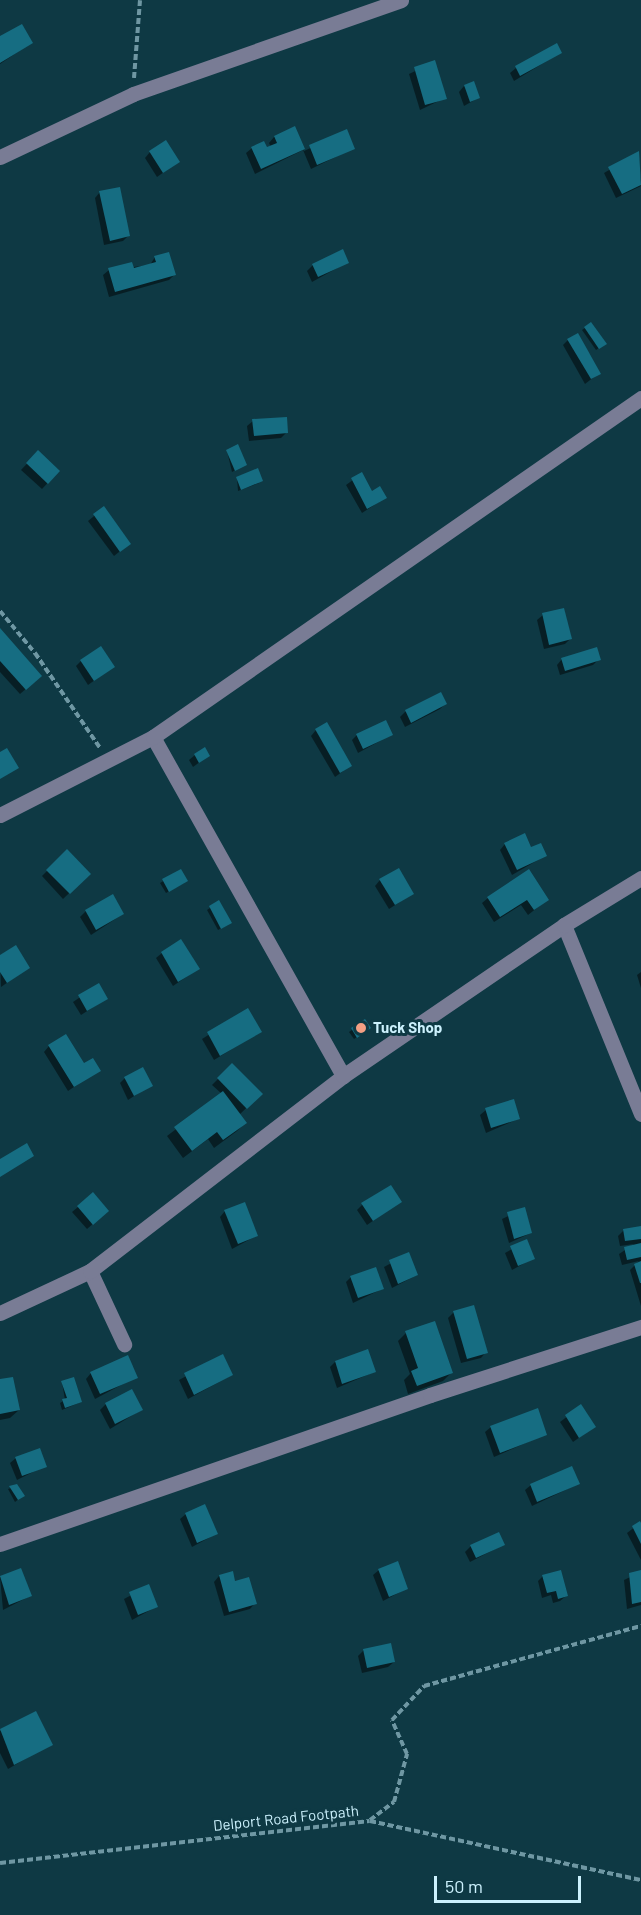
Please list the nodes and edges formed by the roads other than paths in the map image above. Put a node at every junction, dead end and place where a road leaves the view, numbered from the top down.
1 (401, 0) edge
2 (0, 157) edge
3 (641, 398) edge
4 (153, 737) junction
5 (0, 815) edge
6 (641, 878) edge
7 (564, 925) junction
8 (343, 1076) junction
9 (641, 1114) edge
10 (90, 1271) junction
11 (0, 1313) edge
12 (641, 1327) edge
13 (124, 1344) dead end
14 (0, 1544) edge

1 - 2 street
3 - 4 street
4 - 5 street
4 - 8 street
6 - 7 street
7 - 8 street
7 - 9 street
8 - 10 street
10 - 11 street
10 - 13 street
12 - 14 street

